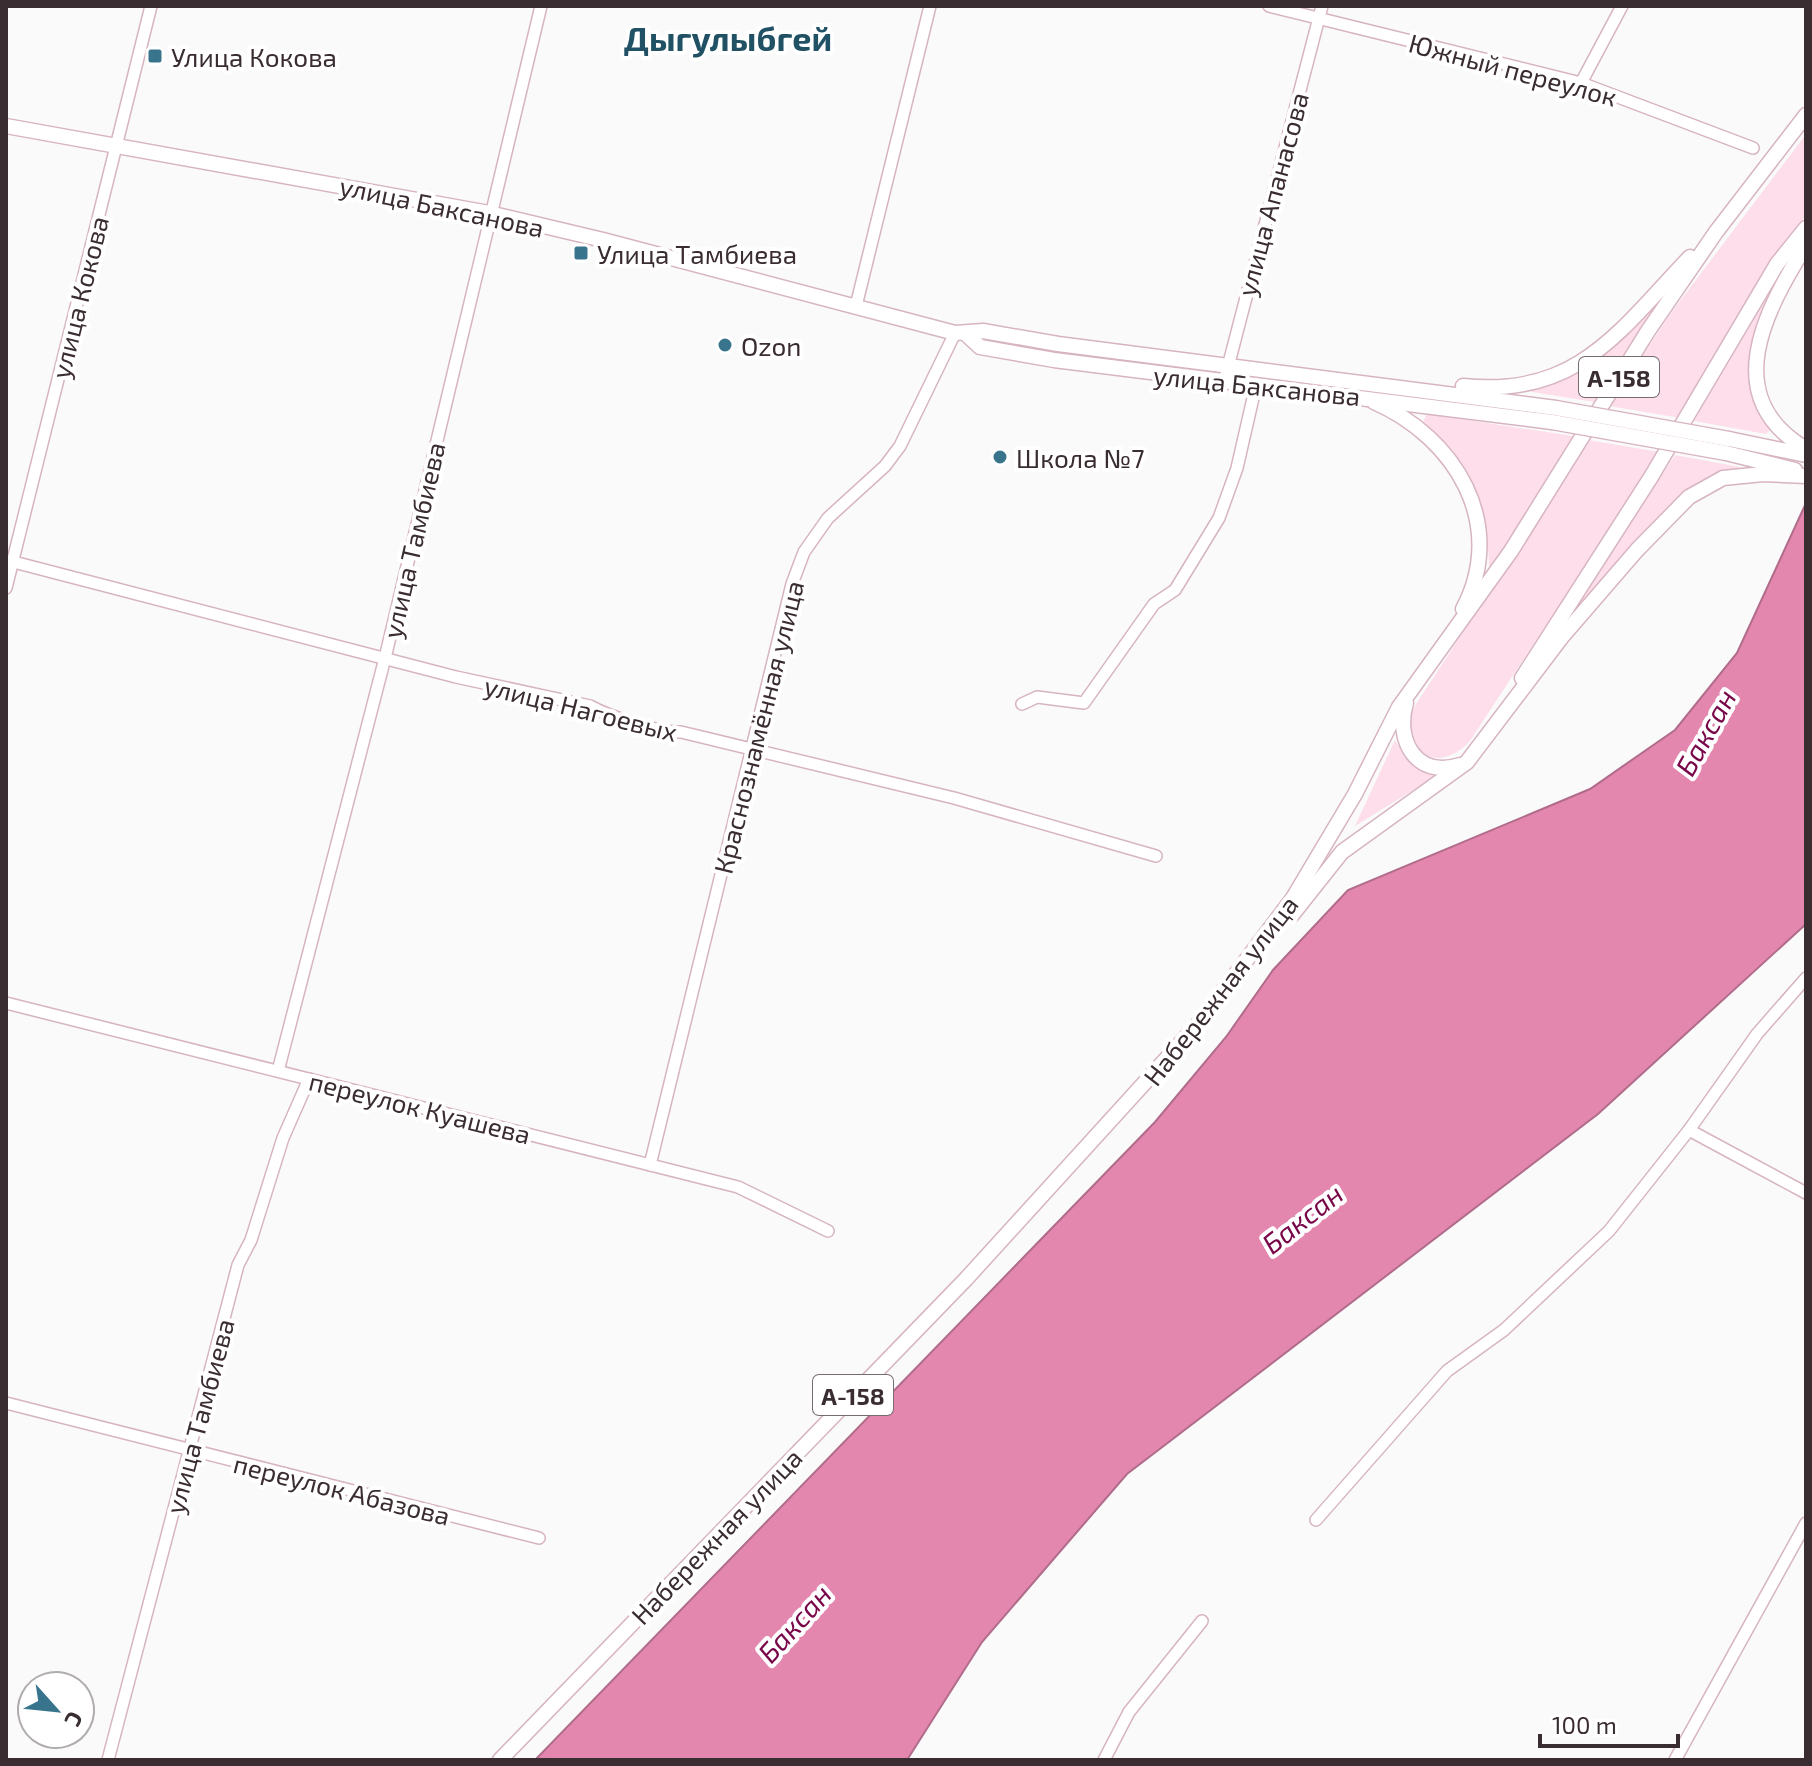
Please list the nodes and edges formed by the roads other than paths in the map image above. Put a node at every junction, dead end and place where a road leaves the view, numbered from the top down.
1 (151, 6) edge
2 (541, 6) edge
3 (930, 6) edge
4 (1269, 6) edge
5 (1322, 6) edge
6 (1622, 6) edge
7 (1318, 18) junction
8 (1581, 83) junction
9 (1806, 115) edge
10 (6, 126) edge
11 (117, 145) junction
12 (1753, 148) dead end
13 (489, 213) junction
14 (1806, 228) edge
15 (1716, 232) junction
16 (1806, 245) edge
17 (856, 306) junction
18 (961, 334) junction
19 (1227, 365) junction
20 (1224, 382) junction
21 (1256, 385) junction
22 (1420, 389) junction
23 (1359, 396) junction
24 (1554, 415) junction
25 (1727, 446) junction
26 (1806, 449) edge
27 (1806, 455) edge
28 (1806, 475) edge
29 (9, 561) edge
30 (6, 588) edge
31 (1443, 647) junction
32 (385, 658) junction
33 (1410, 691) junction
34 (1022, 704) dead end
35 (1507, 706) junction
36 (751, 749) junction
37 (1467, 762) junction
38 (1156, 856) dead end
39 (1806, 978) edge
40 (6, 1003) edge
41 (1199, 1023) junction
42 (278, 1071) junction
43 (309, 1079) junction
44 (1689, 1130) junction
45 (650, 1165) junction
46 (1806, 1193) edge
47 (828, 1231) dead end
48 (6, 1403) edge
49 (190, 1451) junction
50 (1316, 1520) dead end
51 (1806, 1523) edge
52 (539, 1538) dead end
53 (1202, 1621) dead end
54 (108, 1760) edge
55 (500, 1760) edge
56 (1104, 1760) edge
57 (1675, 1760) edge

1 - 11 street, улица Кокова
2 - 13 street, улица Тамбиева
3 - 17 street
4 - 7 street, Южный переулок
5 - 7 street, улица Апанасова
6 - 8 street
7 - 8 street, Южный переулок
7 - 19 street, улица Апанасова
8 - 12 street, Южный переулок
9 - 15 main road, Набережная улица / А-158
10 - 11 main road, улица Баксанова
11 - 13 main road, улица Баксанова
11 - 29 street, улица Кокова
13 - 17 main road, улица Баксанова
13 - 32 street, улица Тамбиева
14 - 35 main road, А-158
15 - 22 main road
15 - 31 main road, Набережная улица / А-158
16 - 26 main road
17 - 18 main road, улица Баксанова
18 - 19 main road, улица Баксанова
18 - 20 main road, улица Баксанова
18 - 36 street, Краснознамённая улица
19 - 20 street, улица Апанасова
19 - 22 main road, улица Баксанова
20 - 21 main road, улица Баксанова
21 - 23 main road, улица Баксанова
21 - 34 street
22 - 24 main road, улица Баксанова
23 - 24 main road, улица Баксанова
23 - 31 main road
24 - 25 main road, bridge
25 - 27 main road
25 - 28 main road
28 - 35 main road
29 - 30 street, улица Кокова
29 - 32 street, улица Нагоевых
31 - 33 main road, Набережная улица / А-158
32 - 36 street, улица Нагоевых
32 - 42 street, улица Тамбиева
33 - 37 main road
33 - 41 main road, Набережная улица / А-158
35 - 37 main road, А-158
36 - 38 street, улица Нагоевых
36 - 45 street, Краснознамённая улица
37 - 41 main road, А-158
39 - 44 street
40 - 42 street, переулок Куашева
41 - 55 main road, Набережная улица / А-158
42 - 43 street, переулок Куашева
43 - 45 street, переулок Куашева
43 - 49 street, улица Тамбиева
44 - 46 street
44 - 50 street
45 - 47 street, переулок Куашева
48 - 49 street, переулок Абазова
49 - 52 street, переулок Абазова
49 - 54 street, улица Тамбиева
51 - 57 street
53 - 56 street

